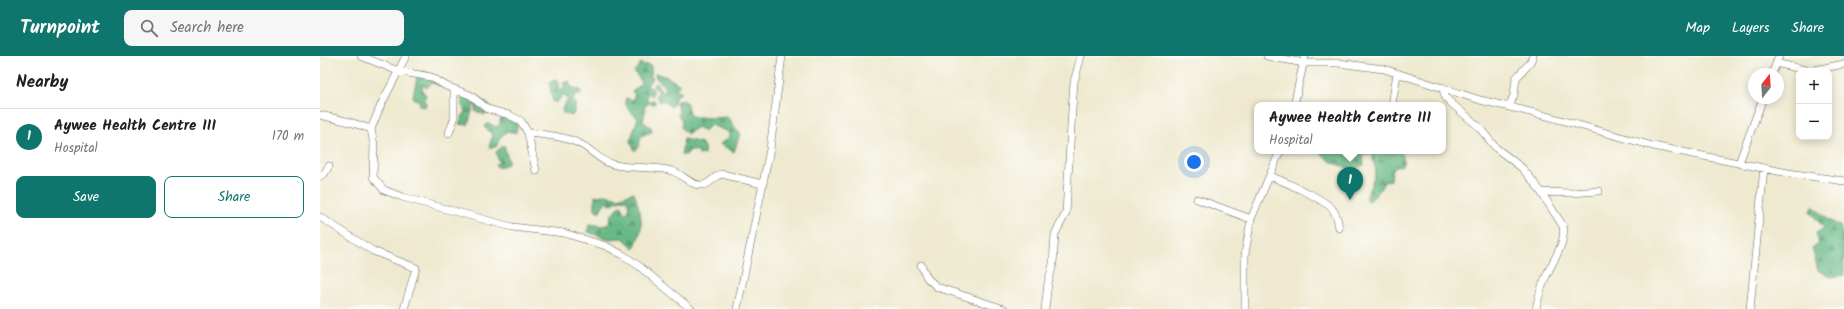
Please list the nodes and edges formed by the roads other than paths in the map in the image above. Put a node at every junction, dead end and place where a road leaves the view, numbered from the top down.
1 (361, 56) edge
2 (406, 56) edge
3 (782, 56) edge
4 (1081, 56) edge
5 (1267, 56) edge
6 (1533, 56) edge
7 (1305, 60) edge
8 (1778, 60) edge
9 (1844, 64) edge
10 (398, 71) junction
11 (1397, 73) junction
12 (1442, 87) junction
13 (454, 89) junction
14 (1295, 102) edge
15 (1392, 102) edge
16 (1761, 104) edge
17 (1509, 107) junction
18 (320, 115) edge
19 (371, 129) junction
20 (449, 133) dead end
21 (528, 133) junction
22 (1279, 154) edge
23 (1739, 163) junction
24 (329, 166) dead end
25 (1764, 168) junction
26 (536, 171) dead end
27 (320, 176) edge
28 (1270, 176) junction
29 (1844, 181) edge
30 (762, 184) junction
31 (1599, 191) dead end
32 (1541, 192) junction
33 (1197, 198) dead end
34 (320, 217) edge
35 (1251, 219) junction
36 (1340, 228) dead end
37 (921, 265) dead end
38 (404, 309) edge
39 (691, 309) edge
40 (738, 309) edge
41 (1004, 309) edge
42 (1045, 309) edge
43 (1245, 309) edge
44 (1536, 309) edge
45 (1750, 309) edge

1 - 10 street
2 - 10 street
3 - 30 street
4 - 42 street
5 - 7 street
6 - 17 street
7 - 11 street
7 - 14 street
8 - 9 street
10 - 13 street
10 - 19 street
11 - 12 street
11 - 15 street
12 - 17 street
12 - 32 street
13 - 20 street
13 - 21 street
16 - 23 street
17 - 23 street
18 - 19 street
19 - 39 street
21 - 26 street
21 - 30 street
22 - 28 street
23 - 25 street
24 - 27 street
25 - 29 street
25 - 45 street
28 - 35 street
28 - 36 street
30 - 40 street
31 - 32 street
32 - 44 street
33 - 35 street
34 - 38 street
35 - 43 street
37 - 41 street

